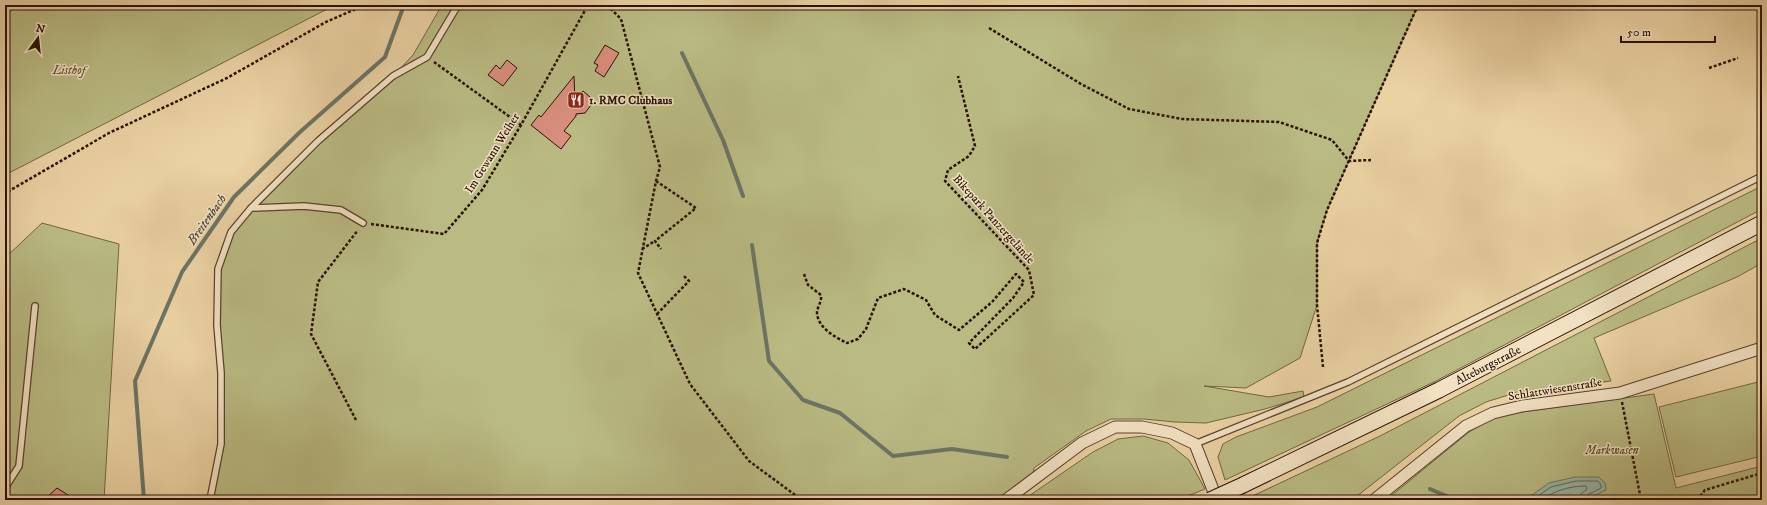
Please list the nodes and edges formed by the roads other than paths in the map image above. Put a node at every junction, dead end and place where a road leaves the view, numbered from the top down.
1 (458, 5) edge
2 (1762, 176) edge
3 (251, 208) junction
4 (363, 223) road end
5 (1762, 223) edge
6 (35, 306) dead end
7 (1762, 348) edge
8 (1195, 444) junction
9 (5, 488) edge
10 (210, 500) edge
11 (1006, 500) edge
12 (1210, 500) edge
13 (1218, 500) edge
14 (1374, 500) edge

1 - 3 lane
2 - 8 lane
3 - 4 lane
3 - 10 lane
5 - 12 main road, Alteburgstraße, bridge
6 - 9 lane
7 - 14 street, Schlattwiesenstraße
8 - 11 street
8 - 13 street

